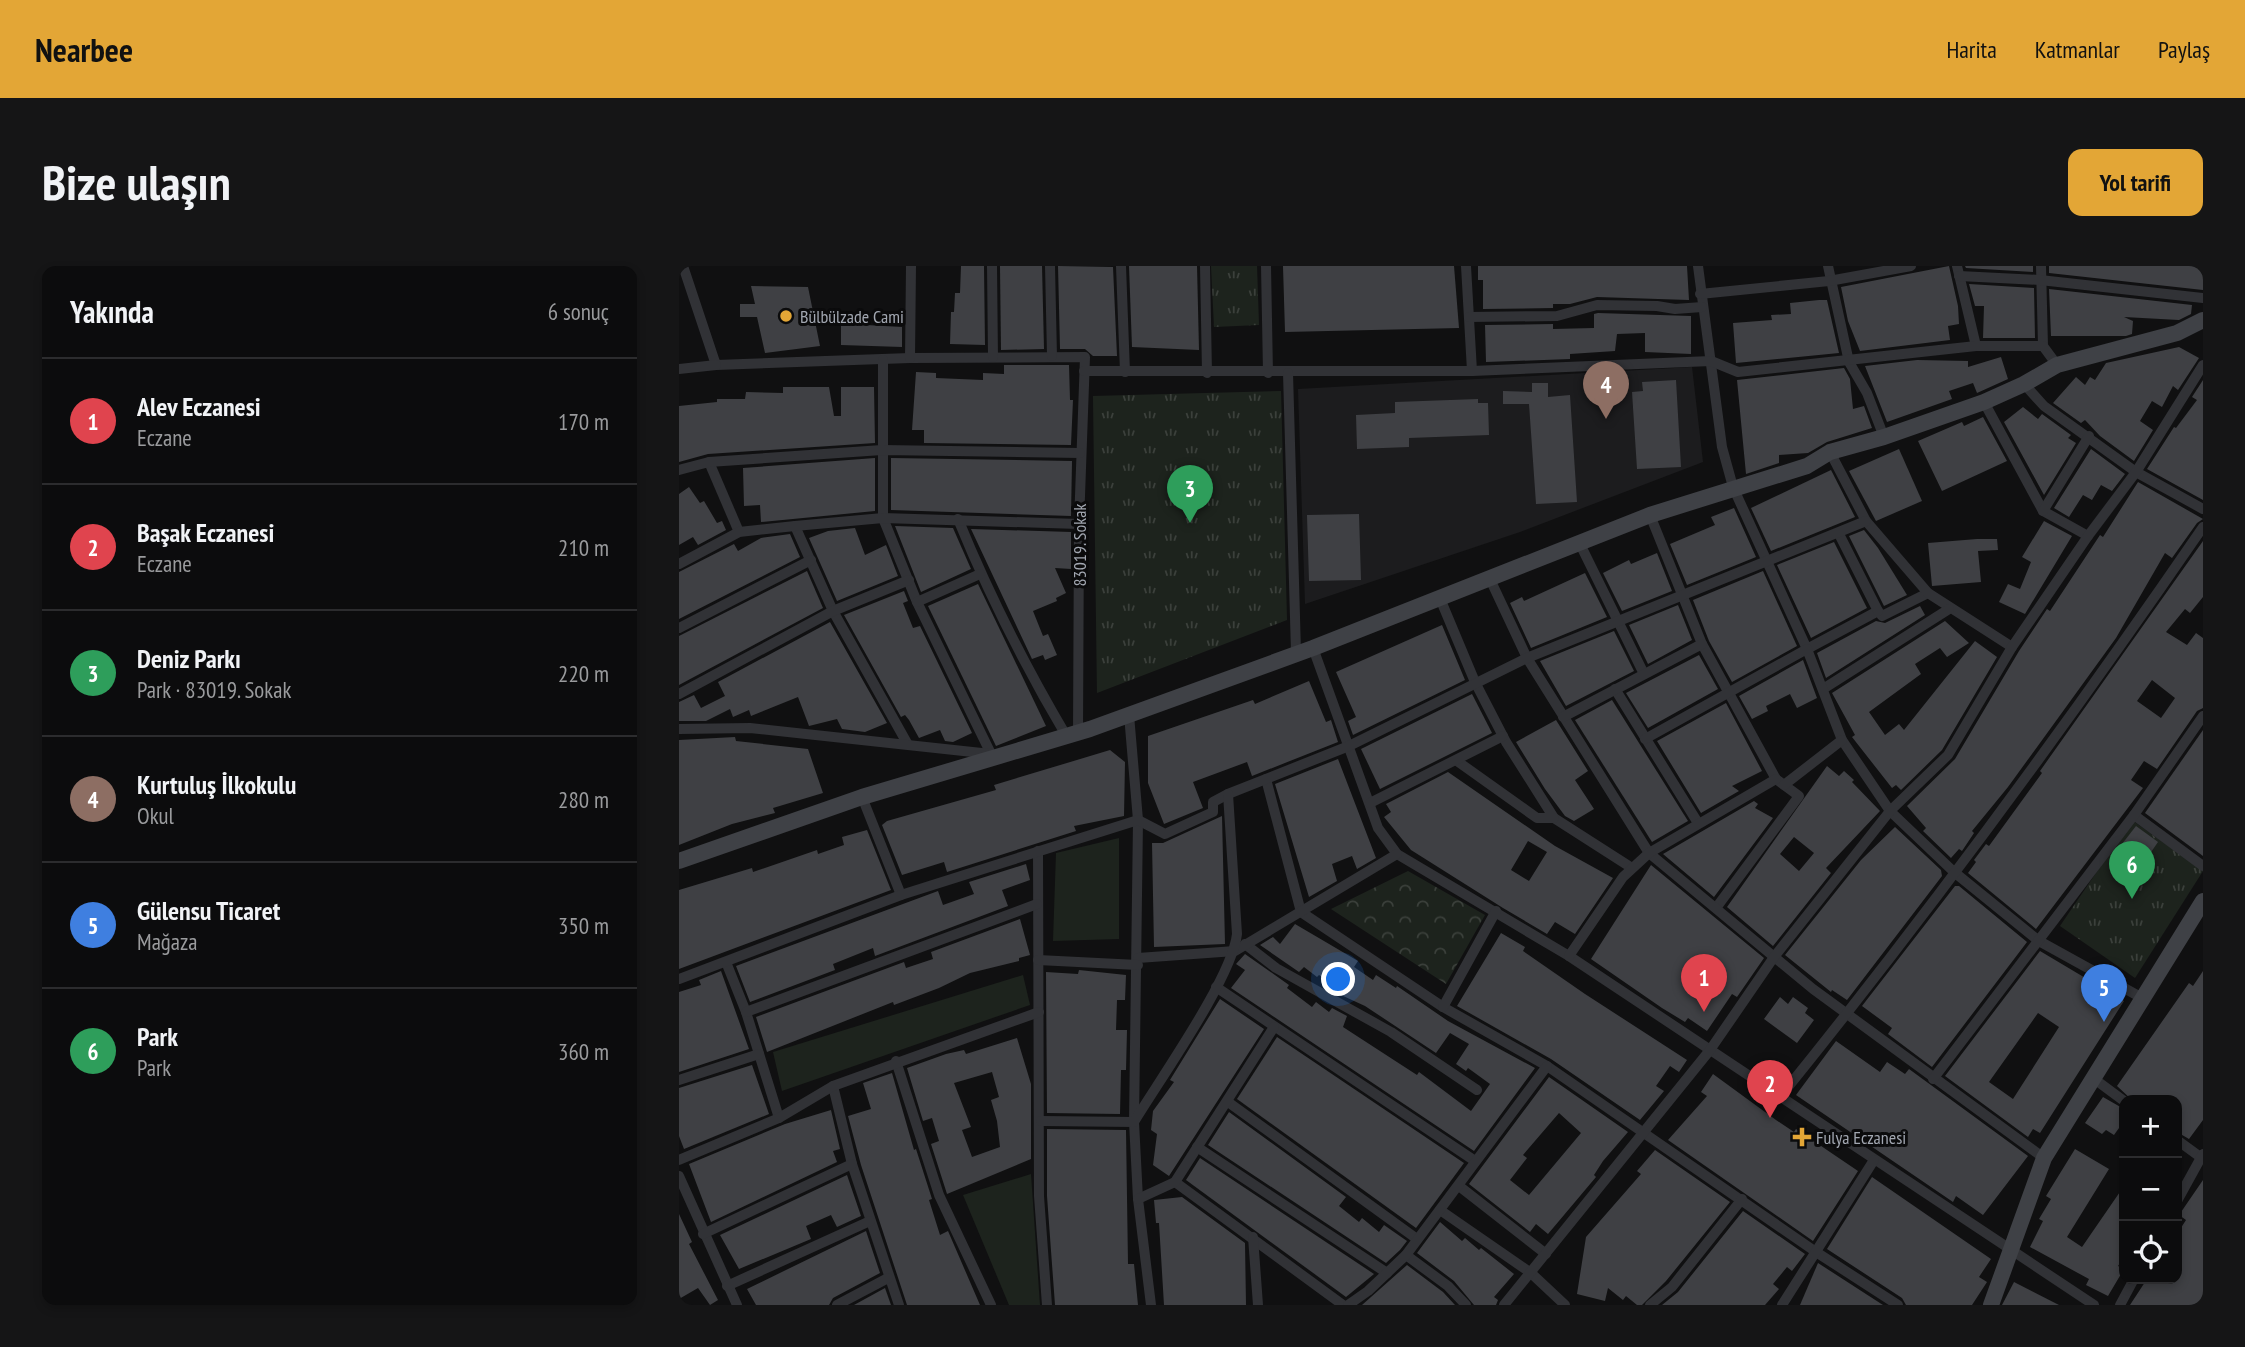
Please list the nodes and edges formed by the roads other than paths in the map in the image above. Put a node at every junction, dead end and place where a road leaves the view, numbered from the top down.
1 (683, 266) edge
2 (911, 266) edge
3 (992, 266) edge
4 (1050, 266) edge
5 (1121, 266) edge
6 (1205, 266) edge
7 (1266, 266) edge
8 (1466, 266) edge
9 (1698, 266) edge
10 (1828, 266) edge
11 (1911, 266) edge
12 (2041, 266) edge
13 (1958, 271) edge
14 (2040, 280) junction
15 (1829, 281) junction
16 (1700, 294) junction
17 (2203, 298) edge
18 (1702, 307) junction
19 (1469, 317) junction
20 (2203, 320) edge
21 (1976, 346) junction
22 (2042, 346) junction
23 (993, 356) junction
24 (1052, 356) junction
25 (910, 358) junction
26 (883, 360) junction
27 (1711, 361) junction
28 (1849, 362) junction
29 (716, 365) junction
30 (2057, 365) junction
31 (2203, 365) edge
32 (679, 369) edge
33 (1084, 371) junction
34 (1472, 371) junction
35 (1125, 372) junction
36 (1207, 373) junction
37 (1268, 373) junction
38 (1289, 373) junction
39 (2024, 384) junction
40 (1984, 402) junction
41 (2089, 436) junction
42 (1884, 437) junction
43 (882, 450) junction
44 (1830, 452) junction
45 (1080, 453) junction
46 (709, 462) junction
47 (679, 470) edge
48 (2136, 472) junction
49 (1733, 487) junction
50 (2203, 509) edge
51 (2043, 511) junction
52 (1650, 515) junction
53 (883, 518) junction
54 (958, 519) junction
55 (1866, 521) junction
56 (1079, 524) junction
57 (795, 526) junction
58 (2203, 527) edge
59 (739, 532) junction
60 (1839, 534) junction
61 (2088, 536) junction
62 (1579, 542) junction
63 (1768, 559) junction
64 (811, 560) junction
65 (679, 564) edge
66 (980, 574) junction
67 (1489, 577) junction
68 (908, 580) junction
69 (1684, 593) junction
70 (1928, 593) junction
71 (1439, 596) junction
72 (917, 602) junction
73 (1949, 609) junction
74 (833, 611) junction
75 (1878, 611) junction
76 (1617, 622) junction
77 (679, 628) edge
78 (1702, 644) junction
79 (2012, 648) junction
80 (1807, 649) junction
81 (1304, 650) junction
82 (1527, 658) junction
83 (1644, 674) junction
84 (1475, 682) junction
85 (1823, 689) junction
86 (1615, 690) junction
87 (1728, 691) junction
88 (679, 694) edge
89 (1129, 715) junction
90 (2203, 716) edge
91 (1563, 718) junction
92 (679, 729) edge
93 (1073, 735) junction
94 (1503, 736) junction
95 (1646, 739) junction
96 (1842, 740) junction
97 (907, 743) junction
98 (1349, 746) junction
99 (993, 757) junction
100 (1457, 761) junction
101 (1266, 779) junction
102 (1780, 782) junction
103 (1228, 794) junction
104 (862, 797) junction
105 (1370, 803) junction
106 (1890, 811) junction
107 (2134, 816) junction
108 (1554, 818) junction
109 (1138, 820) junction
110 (1698, 823) junction
111 (1038, 851) junction
112 (1649, 853) junction
113 (1398, 854) junction
114 (679, 861) edge
115 (2203, 866) edge
116 (1632, 868) junction
117 (1954, 872) junction
118 (901, 895) junction
119 (2203, 901) edge
120 (1037, 904) junction
121 (1716, 908) junction
122 (1496, 911) junction
123 (1301, 912) junction
124 (2039, 940) junction
125 (1245, 944) junction
126 (1235, 951) junction
127 (1569, 956) junction
128 (1774, 957) junction
129 (1038, 960) junction
130 (1138, 961) junction
131 (726, 962) junction
132 (679, 979) edge
133 (1216, 987) junction
134 (2144, 999) junction
135 (1443, 1007) junction
136 (746, 1012) junction
137 (1039, 1012) junction
138 (1849, 1012) junction
139 (1274, 1027) junction
140 (1710, 1050) junction
141 (759, 1055) junction
142 (896, 1062) junction
143 (1547, 1066) junction
144 (2093, 1078) junction
145 (1933, 1079) junction
146 (679, 1080) edge
147 (833, 1086) junction
148 (1478, 1090) dead end
149 (1780, 1097) junction
150 (2119, 1097) edge
151 (1228, 1102) junction
152 (779, 1118) junction
153 (1041, 1121) junction
154 (1134, 1122) junction
155 (1642, 1133) junction
156 (2182, 1143) edge
157 (1197, 1147) junction
158 (2202, 1157) edge
159 (2044, 1158) junction
160 (679, 1160) edge
161 (1874, 1160) junction
162 (1475, 1161) junction
163 (852, 1164) junction
164 (679, 1176) edge
165 (1175, 1182) junction
166 (1459, 1186) junction
167 (2182, 1192) edge
168 (1137, 1199) junction
169 (1742, 1199) junction
170 (1440, 1210) junction
171 (870, 1221) junction
172 (703, 1234) junction
173 (1253, 1237) junction
174 (1417, 1238) junction
175 (1816, 1252) junction
176 (2011, 1252) junction
177 (1546, 1254) junction
178 (1406, 1255) junction
179 (1387, 1273) junction
180 (1531, 1273) junction
181 (888, 1278) junction
182 (2131, 1284) edge
183 (727, 1286) junction
184 (1790, 1299) edge
185 (1882, 1301) edge
186 (737, 1305) edge
187 (837, 1305) edge
188 (899, 1305) edge
189 (991, 1305) edge
190 (1047, 1305) edge
191 (1151, 1305) edge
192 (1258, 1305) edge
193 (1345, 1305) edge
194 (1466, 1305) edge
195 (1504, 1305) edge
196 (1565, 1305) edge
197 (1650, 1305) edge
198 (1781, 1305) edge
199 (1898, 1305) edge
200 (1991, 1305) edge
201 (2094, 1305) edge
202 (2120, 1305) edge

1 - 29 street
2 - 25 street
3 - 23 street
4 - 24 street
5 - 35 street
6 - 36 street
7 - 37 street
8 - 19 street
9 - 16 street
10 - 15 street
11 - 15 street
12 - 14 street
13 - 14 street
13 - 21 street
14 - 17 street
14 - 22 street
15 - 16 street
15 - 28 street
16 - 18 street
18 - 19 street
18 - 27 street
19 - 34 street
20 - 30 street
21 - 22 street
21 - 28 street
22 - 30 street
23 - 24 street
23 - 25 street
24 - 33 street, 83019. Sokak
25 - 26 street
26 - 29 street
26 - 43 street
27 - 28 street
27 - 34 street
27 - 49 street
28 - 42 street
29 - 32 street
30 - 39 street
31 - 48 street
33 - 35 street
33 - 45 street, 83019. Sokak
34 - 38 street
35 - 36 street
36 - 37 street
37 - 38 street
38 - 81 street
39 - 40 street
39 - 41 street
40 - 42 street
40 - 51 street
41 - 48 street
41 - 51 street
42 - 44 street
43 - 45 street
43 - 46 street
43 - 53 street
44 - 49 street
44 - 55 street
45 - 56 street, 83019. Sokak
46 - 47 street
46 - 59 street
48 - 50 street
48 - 61 street
49 - 52 street
49 - 63 street
51 - 61 street
52 - 62 street
52 - 69 street
53 - 54 street
53 - 57 street
53 - 68 street
54 - 56 street
54 - 66 street
55 - 60 street
55 - 70 street
56 - 93 street, 83019. Sokak
57 - 59 street
57 - 64 street
58 - 117 street
59 - 65 street
60 - 63 street
60 - 75 street
61 - 79 street
62 - 67 street
62 - 76 street
63 - 69 street
63 - 80 street
64 - 74 street
64 - 77 street
66 - 72 street
66 - 93 street
67 - 71 street
67 - 82 street
68 - 72 street
68 - 74 street
69 - 76 street
69 - 78 street
70 - 73 street
70 - 75 street
71 - 81 street
71 - 84 street
72 - 99 street
73 - 79 street
73 - 85 street
74 - 88 street
74 - 97 street
75 - 80 street
76 - 82 street
76 - 83 street
78 - 83 street
78 - 87 street
79 - 106 street
80 - 85 street
80 - 87 street
81 - 89 street
81 - 98 street
82 - 84 street
82 - 91 street
83 - 86 street
84 - 94 street
84 - 98 street
85 - 96 street
86 - 91 street
86 - 95 street
87 - 95 street
87 - 102 street
89 - 93 street
89 - 109 street
90 - 107 street
91 - 112 street
92 - 97 street
93 - 99 street
94 - 100 street
94 - 108 street
95 - 110 street
96 - 102 street
96 - 106 street
97 - 99 street
98 - 101 street
98 - 105 street
99 - 104 street
100 - 105 street
100 - 108 street
101 - 103 street
101 - 123 street
102 - 110 street
102 - 121 street
103 - 109 street
103 - 126 street
104 - 114 street
104 - 118 street
105 - 113 street
106 - 117 street
106 - 128 street
107 - 115 street
107 - 124 street
108 - 116 street
109 - 111 street
109 - 130 street
110 - 112 street
111 - 118 street
111 - 120 street
112 - 116 street
112 - 121 street
113 - 122 street
113 - 123 street
116 - 127 street
117 - 124 street
117 - 138 street
118 - 131 street
119 - 134 street
120 - 129 street
120 - 136 street
121 - 128 street
122 - 127 street
122 - 135 street
123 - 125 street
123 - 135 street
124 - 134 street
124 - 145 street
125 - 126 street
125 - 148 street
126 - 130 street
126 - 133 street
127 - 140 street
128 - 138 street
128 - 140 street
129 - 130 street
129 - 137 street
130 - 154 street
131 - 132 street
131 - 136 street
133 - 139 street
133 - 154 street
134 - 144 street
135 - 143 street
136 - 141 street
137 - 142 street
137 - 153 street
138 - 145 street
138 - 149 street
139 - 151 street
139 - 162 street
140 - 149 street
140 - 155 street
141 - 146 street
141 - 152 street
142 - 147 street
142 - 189 street
143 - 155 street
143 - 162 street
144 - 150 street
144 - 159 street
145 - 159 street
147 - 152 street
147 - 163 street
149 - 161 street
151 - 157 street
151 - 174 street
152 - 160 street
153 - 154 street
153 - 190 street
154 - 168 street
155 - 169 street
155 - 177 street
156 - 158 street
157 - 165 street
157 - 179 street
158 - 167 street
159 - 176 street
161 - 175 street
161 - 176 street
162 - 166 street
163 - 171 street
163 - 172 street
164 - 172 street
165 - 168 street
165 - 173 street
166 - 170 street
166 - 177 street
168 - 191 street
169 - 175 street
169 - 197 street
170 - 174 street
170 - 180 street
171 - 181 street
171 - 183 street
172 - 183 street
173 - 192 street
173 - 193 street
174 - 178 street
175 - 184 street
175 - 185 street
176 - 200 street
176 - 201 street
177 - 180 street
178 - 179 street
178 - 194 street
179 - 193 street
180 - 195 street
180 - 196 street
181 - 187 street
181 - 188 street
182 - 202 street
183 - 186 street
184 - 198 street
185 - 199 street

